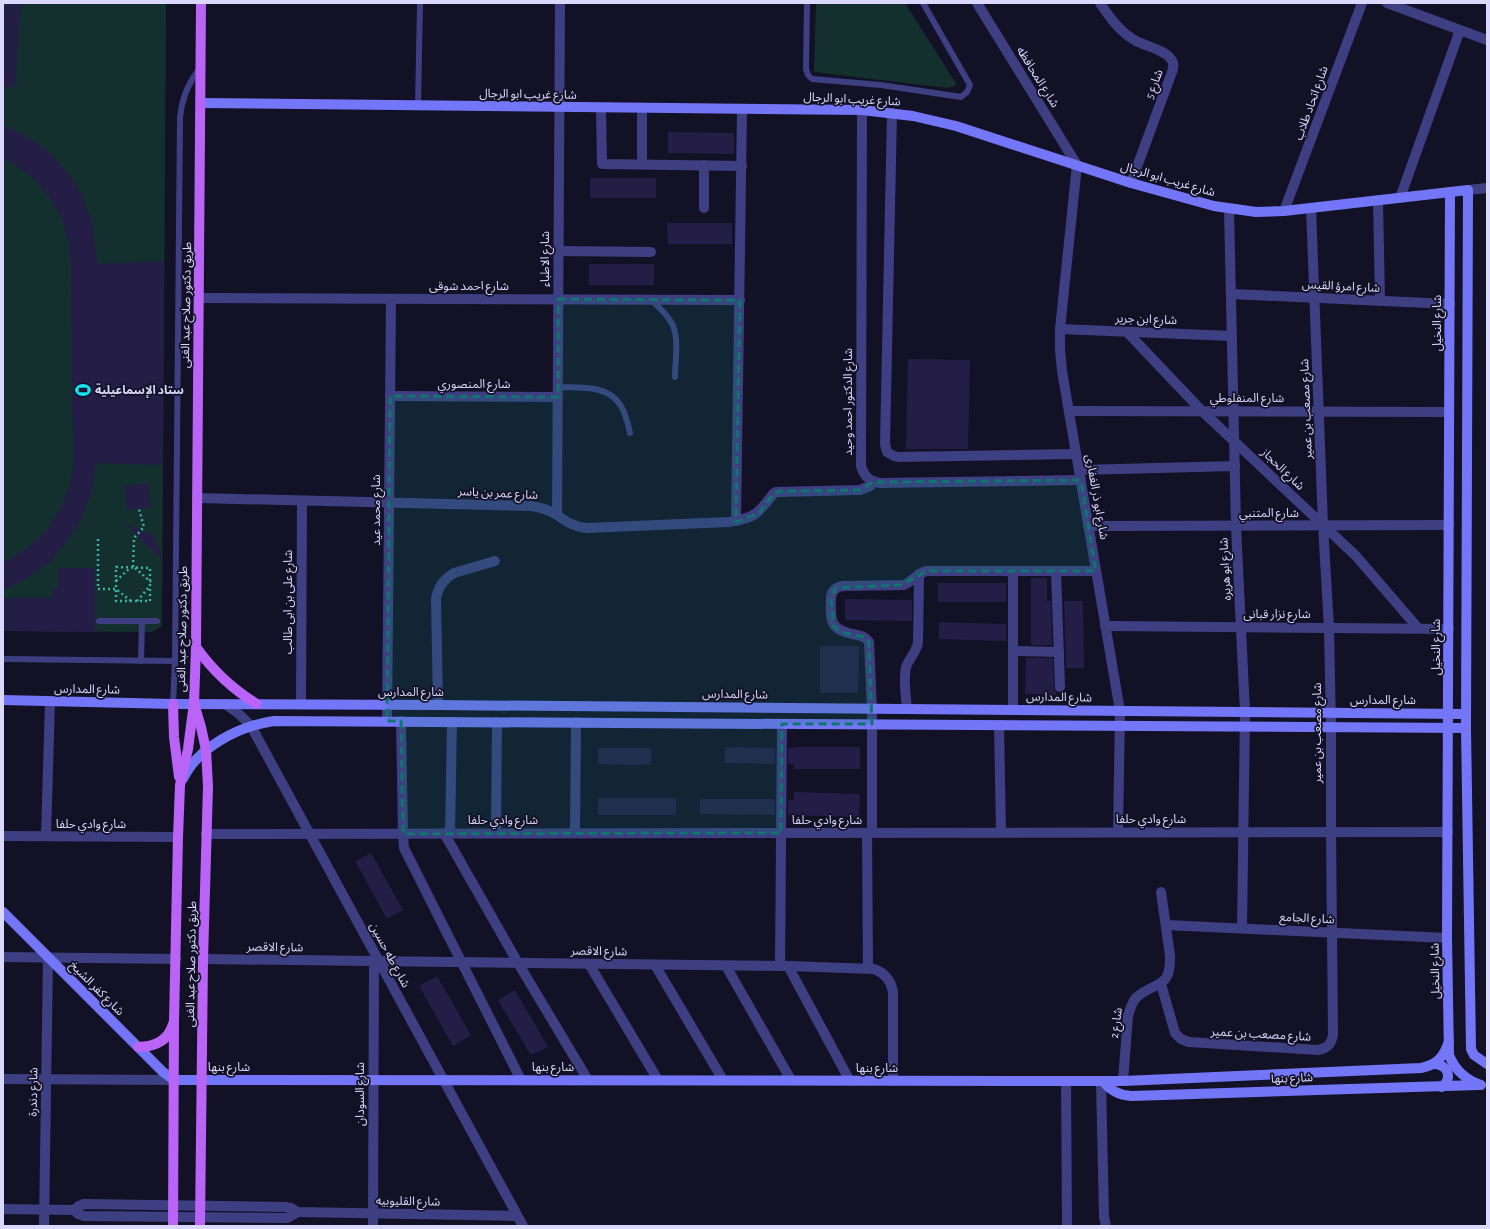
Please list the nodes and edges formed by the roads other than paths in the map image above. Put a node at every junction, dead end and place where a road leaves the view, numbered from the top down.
1 (201, 3) edge
2 (420, 3) edge
3 (560, 3) edge
4 (807, 3) edge
5 (923, 3) edge
6 (977, 3) edge
7 (1100, 3) edge
8 (1362, 3) edge
9 (1387, 3) edge
10 (1460, 30) junction
11 (1487, 40) edge
12 (202, 66) junction
13 (201, 104) junction
14 (418, 105) junction
15 (559, 107) junction
16 (601, 108) junction
17 (642, 108) junction
18 (742, 109) junction
19 (862, 110) junction
20 (892, 113) junction
21 (642, 164) junction
22 (1077, 165) junction
23 (704, 166) junction
24 (742, 166) junction
25 (1131, 182) junction
26 (1487, 188) edge
27 (1468, 190) junction
28 (1450, 192) junction
29 (1400, 198) junction
30 (1378, 200) junction
31 (704, 208) dead end
32 (1311, 208) junction
33 (1229, 209) junction
34 (1284, 211) junction
35 (558, 251) junction
36 (651, 252) dead end
37 (1231, 294) junction
38 (199, 298) junction
39 (1315, 298) junction
40 (391, 299) junction
41 (558, 299) junction
42 (651, 300) junction
43 (740, 300) junction
44 (1380, 301) junction
45 (1450, 304) junction
46 (1060, 329) junction
47 (1127, 332) junction
48 (1232, 336) junction
49 (675, 376) dead end
50 (558, 392) junction
51 (390, 396) junction
52 (1069, 410) junction
53 (1202, 411) junction
54 (1234, 411) junction
55 (1319, 411) junction
56 (1449, 412) junction
57 (630, 433) dead end
58 (1234, 441) junction
59 (1076, 454) junction
60 (1235, 466) junction
61 (1079, 470) junction
62 (1081, 480) junction
63 (873, 482) junction
64 (197, 498) junction
65 (302, 501) junction
66 (389, 502) junction
67 (557, 515) junction
68 (736, 521) junction
69 (1323, 525) junction
70 (1449, 525) junction
71 (1088, 526) junction
72 (1236, 526) junction
73 (495, 561) dead end
74 (1013, 571) junction
75 (1056, 571) junction
76 (1096, 571) junction
77 (919, 574) junction
78 (99, 621) dead end
79 (142, 621) junction
80 (157, 622) dead end
81 (1105, 626) junction
82 (1241, 627) junction
83 (1329, 628) junction
84 (1418, 628) junction
85 (1449, 629) junction
86 (196, 647) junction
87 (1013, 652) junction
88 (1059, 652) junction
89 (3, 659) edge
90 (141, 661) junction
91 (175, 661) junction
92 (1060, 687) dead end
93 (3, 700) edge
94 (50, 701) junction
95 (194, 703) junction
96 (173, 704) junction
97 (225, 704) junction
98 (257, 704) junction
99 (301, 704) junction
100 (388, 704) junction
101 (438, 705) junction
102 (872, 709) junction
103 (906, 709) junction
104 (1013, 710) junction
105 (1120, 711) junction
106 (1245, 712) junction
107 (1331, 713) junction
108 (1449, 714) junction
109 (1466, 714) junction
110 (387, 721) junction
111 (401, 721) junction
112 (452, 722) junction
113 (497, 722) junction
114 (576, 722) junction
115 (782, 724) junction
116 (872, 724) junction
117 (999, 725) junction
118 (251, 726) junction
119 (1119, 726) junction
120 (1245, 727) junction
121 (1331, 727) junction
122 (1449, 728) junction
123 (1466, 728) junction
124 (206, 750) junction
125 (180, 785) junction
126 (1001, 832) junction
127 (1118, 832) junction
128 (1243, 832) junction
129 (1331, 832) junction
130 (1448, 832) junction
131 (447, 833) junction
132 (496, 833) junction
133 (575, 833) junction
134 (781, 833) junction
135 (870, 833) junction
136 (206, 834) junction
137 (310, 834) junction
138 (403, 834) junction
139 (3, 836) edge
140 (46, 836) junction
141 (178, 837) junction
142 (1161, 892) dead end
143 (3, 912) edge
144 (1166, 924) junction
145 (1242, 928) junction
146 (1332, 933) junction
147 (1447, 938) junction
148 (3, 957) edge
149 (48, 958) junction
150 (176, 959) junction
151 (203, 960) junction
152 (376, 961) junction
153 (461, 962) junction
154 (518, 963) junction
155 (589, 964) junction
156 (654, 965) junction
157 (726, 966) junction
158 (784, 966) junction
159 (868, 968) junction
160 (1161, 984) junction
161 (174, 1021) junction
162 (1449, 1041) junction
163 (138, 1047) junction
164 (1435, 1064) junction
165 (1487, 1064) edge
166 (3, 1079) edge
167 (46, 1079) junction
168 (174, 1080) junction
169 (202, 1080) junction
170 (373, 1080) junction
171 (443, 1080) junction
172 (522, 1080) junction
173 (588, 1080) junction
174 (658, 1080) junction
175 (723, 1080) junction
176 (791, 1080) junction
177 (850, 1081) junction
178 (893, 1081) junction
179 (1066, 1081) junction
180 (1102, 1081) junction
181 (1123, 1081) junction
182 (1484, 1085) edge
183 (1442, 1087) junction
184 (173, 1205) junction
185 (200, 1205) junction
186 (3, 1209) edge
187 (44, 1209) junction
188 (74, 1210) junction
189 (298, 1212) junction
190 (373, 1214) junction
191 (517, 1216) junction
192 (173, 1222) edge
193 (200, 1222) edge
194 (44, 1226) edge
195 (373, 1226) edge
196 (523, 1226) edge
197 (1067, 1226) edge
198 (1106, 1226) edge

1 - 12 main road, طريق دكتور صلاح عبد الغنى
2 - 14 lane
3 - 15 street, شارع الاطباء
4 - 5 lane
6 - 22 street, شارع المحافظه
7 - 25 street, شارع 5
8 - 34 street, شارع اتحاد طلاب
9 - 10 street
10 - 11 street
10 - 29 street
12 - 13 main road, طريق دكتور صلاح عبد الغنى
12 - 91 lane
13 - 14 main road, شارع غريب ابو الرجال
13 - 38 main road, طريق دكتور صلاح عبد الغنى
14 - 15 main road, شارع غريب ابو الرجال
15 - 16 main road, شارع غريب ابو الرجال
15 - 35 street, شارع الاطباء
16 - 17 main road, شارع غريب ابو الرجال
16 - 21 street
17 - 18 main road, شارع غريب ابو الرجال
17 - 21 street
18 - 19 main road, شارع غريب ابو الرجال
18 - 24 street
19 - 20 main road, شارع غريب ابو الرجال
19 - 63 street, شارع الدكتور احمد وحيد
20 - 22 main road, شارع غريب ابو الرجال
20 - 59 street
21 - 23 street
22 - 25 main road, شارع غريب ابو الرجال
22 - 46 street, شارع ابو ذر الغفارى
23 - 24 street
23 - 31 street
24 - 43 street
25 - 33 main road, شارع غريب ابو الرجال
26 - 27 street, شارع غريب ابو الرجال
27 - 28 main road, شارع غريب ابو الرجال
27 - 109 main road
28 - 29 main road, شارع غريب ابو الرجال
28 - 45 main road, شارع النخيل
29 - 30 main road, شارع غريب ابو الرجال
30 - 32 main road, شارع غريب ابو الرجال
30 - 44 street
32 - 34 main road, شارع غريب ابو الرجال
32 - 39 street, شارع مصعب بن عمير
33 - 34 main road, شارع غريب ابو الرجال
33 - 37 street, شارع ابو هريره
35 - 36 street
35 - 41 street, شارع الاطباء
37 - 39 street, شارع امرؤ القيس
37 - 48 street, شارع ابو هريره
38 - 40 street, شارع احمد شوقى
38 - 64 main road, طريق دكتور صلاح عبد الغنى
39 - 44 street, شارع امرؤ القيس
39 - 55 street, شارع مصعب بن عمير
40 - 41 street, شارع احمد شوقى
40 - 51 street, شارع محمد عيد
41 - 42 street, شارع احمد شوقى
41 - 50 street, شارع الاطباء
42 - 43 street, شارع احمد شوقى
42 - 49 lane
43 - 68 street
44 - 45 street, شارع امرؤ القيس
45 - 56 main road, شارع النخيل
46 - 47 street, شارع ابن جرير
46 - 52 street, شارع ابو ذر الغفارى
47 - 48 street, شارع ابن جرير
47 - 53 street, شارع الحجاز
48 - 54 street, شارع ابو هريره
50 - 51 street, شارع المنصوري
50 - 57 lane
50 - 67 street, شارع الاطباء
51 - 66 street, شارع محمد عيد
52 - 53 street, شارع المنفلوطي
52 - 59 street, شارع ابو ذر الغفارى
53 - 54 street, شارع المنفلوطي
53 - 58 street, شارع الحجاز
54 - 55 street, شارع المنفلوطي
54 - 58 street, شارع ابو هريره
55 - 56 street, شارع المنفلوطي
55 - 69 street, شارع مصعب بن عمير
56 - 70 main road, شارع النخيل
58 - 60 street, شارع ابو هريره
58 - 69 street, شارع الحجاز
59 - 61 street, شارع ابو ذر الغفارى
60 - 61 street
60 - 72 street, شارع ابو هريره
61 - 62 street, شارع ابو ذر الغفارى
62 - 63 street
62 - 71 street, شارع ابو ذر الغفارى
63 - 68 street, شارع عمر بن ياسر
64 - 65 street, شارع عمر بن ياسر
64 - 86 main road, طريق دكتور صلاح عبد الغنى
65 - 66 street, شارع عمر بن ياسر
65 - 99 street, شارع على بن ابى طالب
66 - 67 street, شارع عمر بن ياسر
66 - 100 street, شارع محمد عيد
67 - 68 street, شارع عمر بن ياسر
69 - 70 street, شارع المتنبي
69 - 72 street, شارع المتنبي
69 - 83 street, شارع مصعب بن عمير
69 - 84 street, شارع الحجاز
70 - 85 main road, شارع النخيل
71 - 72 street, شارع المتنبي
71 - 76 street, شارع ابو ذر الغفارى
72 - 82 street, شارع ابو هريره
73 - 101 street
74 - 75 street
74 - 77 street
74 - 87 street
75 - 76 street
75 - 88 street
76 - 81 street, شارع ابو ذر الغفارى
77 - 102 street
77 - 103 street
78 - 79 lane
79 - 80 lane
79 - 90 lane
81 - 82 street, شارع نزار قبانى
81 - 105 street, شارع ابو ذر الغفارى
82 - 83 street, شارع نزار قبانى
82 - 106 street, شارع ابو هريره
83 - 84 street, شارع نزار قبانى
83 - 107 street, شارع مصعب بن عمير
84 - 85 street, شارع نزار قبانى
85 - 108 main road, شارع النخيل
86 - 95 main road, طريق دكتور صلاح عبد الغنى
86 - 98 main road
87 - 88 street
87 - 104 street
88 - 92 street
89 - 90 lane
90 - 91 lane
91 - 96 lane
93 - 94 main road, شارع المدارس
94 - 96 main road, شارع المدارس
94 - 140 street
95 - 96 main road, شارع المدارس
95 - 97 main road, شارع المدارس
95 - 124 main road, طريق دكتور صلاح عبد الغنى
95 - 125 main road, طريق دكتور صلاح عبد الغنى
96 - 125 main road
97 - 98 main road, شارع المدارس
97 - 118 street, شارع طه حسين
98 - 99 main road, شارع المدارس
99 - 100 main road, شارع المدارس
100 - 101 main road, شارع المدارس
100 - 110 street, شارع محمد عيد
101 - 102 main road, شارع المدارس
102 - 103 main road, شارع المدارس
102 - 116 street
103 - 104 main road, شارع المدارس
104 - 105 main road, شارع المدارس
105 - 106 main road, شارع المدارس
105 - 119 street, شارع ابو ذر الغفارى
106 - 107 main road, شارع المدارس
106 - 120 street, شارع ابو هريره
107 - 108 main road, شارع المدارس
107 - 121 street, شارع مصعب بن عمير
108 - 109 main road, شارع المدارس
108 - 122 main road, شارع النخيل
109 - 123 main road
110 - 111 main road
110 - 118 main road
111 - 112 main road
111 - 138 street
112 - 113 main road
112 - 131 street
113 - 114 main road
113 - 132 street
114 - 115 main road
114 - 133 street
115 - 116 main road
115 - 134 street
116 - 117 main road
116 - 135 street
117 - 119 main road
117 - 126 street
118 - 124 main road
118 - 137 street, شارع طه حسين
119 - 120 main road
119 - 127 street, شارع ابو ذر الغفارى
120 - 121 main road
120 - 128 street, شارع ابو هريره
121 - 122 main road
121 - 129 street, شارع مصعب بن عمير
122 - 123 main road
122 - 130 main road, شارع النخيل
123 - 165 main road
124 - 125 main road
124 - 136 main road, طريق دكتور صلاح عبد الغنى
125 - 141 main road, طريق دكتور صلاح عبد الغنى
126 - 127 street, شارع وادي حلفا
126 - 135 street, شارع وادي حلفا
127 - 128 street, شارع وادي حلفا
128 - 129 street, شارع وادي حلفا
128 - 145 street, شارع ابو هريره
129 - 130 street, شارع وادي حلفا
129 - 146 street, شارع مصعب بن عمير
130 - 147 main road, شارع النخيل
131 - 132 street, شارع وادي حلفا
131 - 138 street, شارع وادي حلفا
131 - 154 street
132 - 133 street, شارع وادي حلفا
133 - 134 street, شارع وادي حلفا
134 - 135 street, شارع وادي حلفا
134 - 158 street
135 - 159 street
136 - 137 street, شارع وادي حلفا
136 - 151 main road, طريق دكتور صلاح عبد الغنى
137 - 138 street, شارع وادي حلفا
137 - 152 street, شارع طه حسين
138 - 153 street
139 - 140 street, شارع وادي حلفا
140 - 141 street, شارع وادي حلفا
141 - 150 main road, طريق دكتور صلاح عبد الغنى
142 - 144 street
143 - 149 main road, شارع كفر الشيخ
144 - 145 street, شارع الجامع
144 - 160 street
145 - 146 street, شارع الجامع
146 - 147 street, شارع الجامع
146 - 160 street, شارع مصعب بن عمير
147 - 162 main road, شارع النخيل
148 - 149 street
149 - 150 street
149 - 163 main road, شارع كفر الشيخ
149 - 167 street, شارع دندرة
150 - 161 main road, طريق دكتور صلاح عبد الغنى
151 - 152 street, شارع الاقصر
151 - 169 main road, طريق دكتور صلاح عبد الغنى
152 - 153 street, شارع الاقصر
152 - 170 street, شارع السودان
152 - 171 street, شارع طه حسين
153 - 154 street, شارع الاقصر
153 - 172 street
154 - 155 street, شارع الاقصر
154 - 173 street
155 - 156 street, شارع الاقصر
155 - 174 street
156 - 157 street, شارع الاقصر
156 - 175 street
157 - 158 street, شارع الاقصر
157 - 176 street
158 - 159 street, شارع الاقصر
158 - 177 street
159 - 178 street, شارع الاقصر
160 - 181 street, شارع 2
161 - 163 main road
161 - 168 main road, طريق دكتور صلاح عبد الغنى
162 - 164 main road
162 - 182 main road, شارع النخيل
163 - 168 main road, شارع كفر الشيخ
164 - 181 main road, شارع بنها
164 - 183 main road
166 - 167 street, شارع بنها
167 - 168 street, شارع بنها
167 - 187 street, شارع دندرة
168 - 169 main road, شارع بنها
168 - 184 main road, طريق دكتور صلاح عبد الغنى
169 - 170 main road, شارع بنها
169 - 185 main road, طريق دكتور صلاح عبد الغنى
170 - 171 main road, شارع بنها
170 - 190 street, شارع السودان
171 - 172 main road, شارع بنها
171 - 191 street, شارع طه حسين
172 - 173 main road, شارع بنها
173 - 174 main road, شارع بنها
174 - 175 main road, شارع بنها
175 - 176 main road, شارع بنها
176 - 177 main road, شارع بنها
177 - 178 main road, شارع بنها
178 - 179 main road, شارع بنها
179 - 180 main road, شارع بنها
179 - 197 street
180 - 181 main road, شارع بنها
180 - 183 main road, شارع بنها
180 - 198 street
182 - 183 main road, شارع بنها
184 - 185 street, شارع القليوبيه
184 - 188 street, شارع القليوبيه
184 - 192 main road, طريق دكتور صلاح عبد الغنى
185 - 189 street, شارع القليوبيه
185 - 193 main road, طريق دكتور صلاح عبد الغنى
186 - 187 street
187 - 188 street
187 - 194 street, شارع دندرة
188 - 192 street, شارع القليوبيه
189 - 190 street, شارع القليوبيه
189 - 193 street, شارع القليوبيه
190 - 191 street, شارع القليوبيه
190 - 195 street, شارع السودان
191 - 196 street, شارع طه حسين
192 - 193 street, شارع القليوبيه

